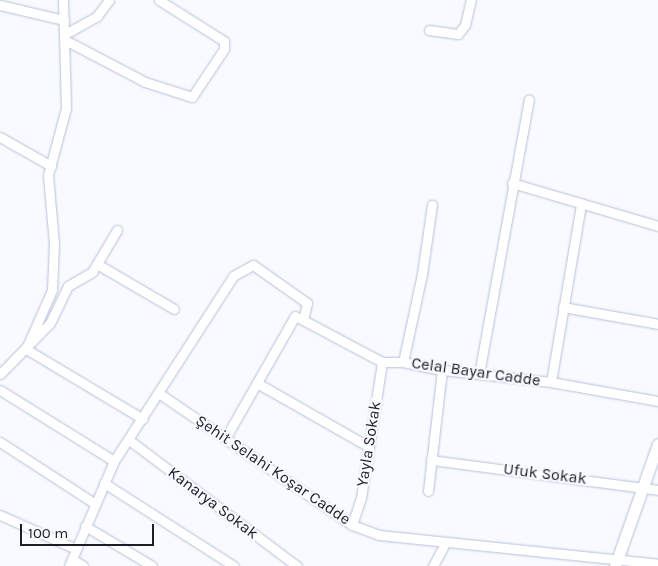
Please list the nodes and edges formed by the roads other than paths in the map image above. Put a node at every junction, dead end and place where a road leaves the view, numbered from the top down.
1 (63, 0) edge
2 (109, 0) edge
3 (159, 0) edge
4 (471, 0) edge
5 (0, 5) edge
6 (64, 20) junction
7 (429, 30) dead end
8 (65, 37) junction
9 (528, 100) dead end
10 (0, 137) edge
11 (51, 166) junction
12 (512, 183) junction
13 (581, 204) junction
14 (432, 205) dead end
15 (658, 226) edge
16 (117, 230) dead end
17 (97, 264) junction
18 (564, 306) junction
19 (174, 309) dead end
20 (299, 318) junction
21 (658, 324) edge
22 (26, 349) junction
23 (382, 362) junction
24 (403, 362) junction
25 (442, 370) junction
26 (0, 374) edge
27 (479, 374) junction
28 (552, 382) junction
29 (257, 383) junction
30 (0, 390) edge
31 (160, 394) junction
32 (658, 401) edge
33 (143, 420) junction
34 (226, 436) junction
35 (129, 440) junction
36 (0, 442) edge
37 (658, 444) edge
38 (369, 447) junction
39 (431, 460) junction
40 (114, 461) junction
41 (104, 483) junction
42 (644, 487) junction
43 (658, 490) edge
44 (428, 491) dead end
45 (94, 503) junction
46 (0, 515) edge
47 (352, 525) junction
48 (85, 526) junction
49 (446, 542) junction
50 (76, 549) junction
51 (70, 562) edge
52 (617, 563) edge
53 (658, 564) edge
54 (84, 566) edge
55 (152, 566) edge
56 (234, 566) edge
57 (297, 566) edge
58 (433, 566) edge

1 - 6 street
2 - 8 street
3 - 8 street
4 - 7 street
5 - 6 street
6 - 8 street
8 - 11 street
9 - 12 street
10 - 11 street
11 - 22 street
12 - 13 street
12 - 27 street
13 - 15 street
13 - 18 street
14 - 24 street
16 - 17 street
17 - 19 street
17 - 22 street
18 - 21 street
18 - 28 street
20 - 23 street, Celal Bayar Cadde
20 - 29 street
20 - 31 street
22 - 26 street
22 - 33 street
23 - 24 street, Celal Bayar Cadde
23 - 38 street, Yayla Sokak
24 - 25 street, Celal Bayar Cadde
25 - 27 street, Celal Bayar Cadde
25 - 39 street
27 - 28 street, Celal Bayar Cadde
28 - 32 street, Celal Bayar Cadde
29 - 34 street
29 - 38 street
30 - 40 street
31 - 33 street
31 - 34 street, Şehit Selahi Koşar Cadde
33 - 35 street
34 - 47 street, Şehit Selahi Koşar Cadde
35 - 40 street
35 - 57 street, Kanarya Sokak
36 - 45 street
37 - 42 main road
38 - 47 street, Yayla Sokak
39 - 42 street, Ufuk Sokak
39 - 44 street
40 - 41 street
41 - 45 street
41 - 56 street
42 - 43 street, Ufuk Sokak
42 - 52 main road
45 - 48 street
46 - 50 street
47 - 49 street, Şehit Selahi Koşar Cadde
48 - 50 street
48 - 55 street
49 - 52 street, Şehit Selahi Koşar Cadde
49 - 58 street
50 - 51 street
51 - 54 street
52 - 53 street, Şehit Selahi Koşar Cadde

